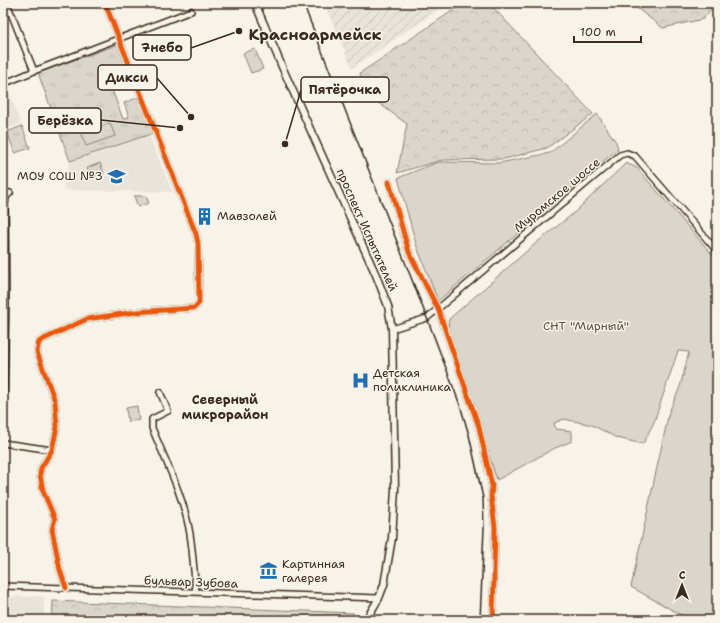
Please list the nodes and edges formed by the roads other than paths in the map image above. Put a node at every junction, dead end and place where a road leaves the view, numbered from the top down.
1 (7, 3) edge
2 (105, 3) edge
3 (255, 3) edge
4 (192, 11) dead end
5 (119, 39) junction
6 (34, 71) junction
7 (3, 84) edge
8 (389, 182) dead end
9 (10, 194) dead end
10 (717, 251) edge
11 (438, 309) junction
12 (392, 329) junction
13 (4, 337) edge
14 (4, 391) edge
15 (160, 392) dead end
16 (3, 426) edge
17 (3, 443) edge
18 (52, 450) junction
19 (3, 586) edge
20 (66, 588) junction
21 (196, 592) junction
22 (379, 598) junction
23 (366, 620) edge
24 (493, 620) edge

1 - 6 street
2 - 5 street
3 - 12 main road, проспект Испытателей
4 - 5 street
5 - 6 street
5 - 18 street
6 - 7 street
8 - 11 street
9 - 13 street
10 - 11 street, Муромское шоссе
11 - 12 street, Муромское шоссе
11 - 24 street
12 - 22 main road, проспект Испытателей
13 - 14 street
14 - 16 street
15 - 21 street
17 - 18 street
18 - 20 street
19 - 20 street, бульвар Зубова
20 - 21 street, бульвар Зубова
21 - 22 street, бульвар Зубова
22 - 23 main road, проспект Испытателей

